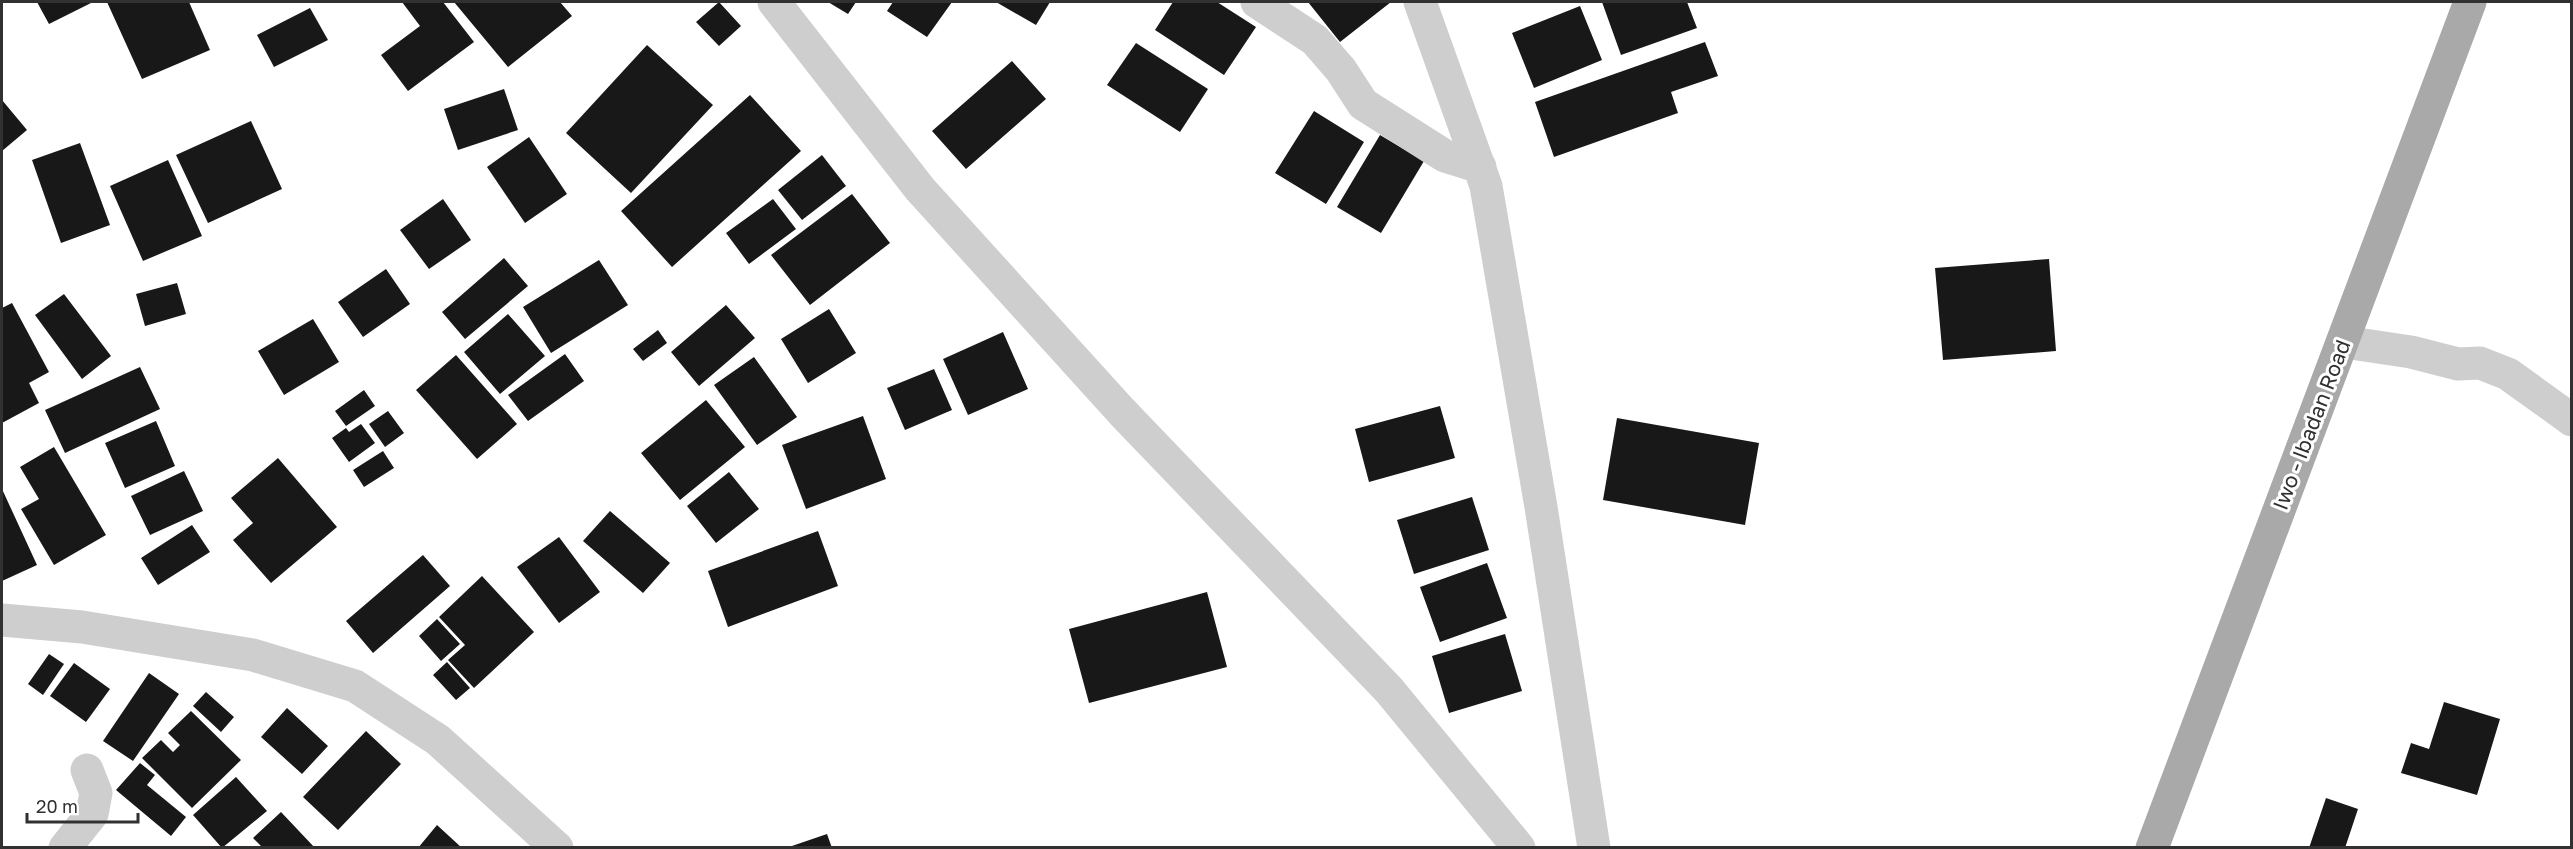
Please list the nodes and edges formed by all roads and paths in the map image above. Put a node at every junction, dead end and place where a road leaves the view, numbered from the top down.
1 (774, 2) edge
2 (1257, 2) edge
3 (1420, 2) edge
4 (2470, 2) edge
5 (1480, 166) junction
6 (2344, 342) junction
7 (2571, 420) edge
8 (2, 620) edge
9 (87, 770) dead end
10 (65, 848) edge
11 (557, 848) edge
12 (1519, 848) edge
13 (1594, 848) edge
14 (2152, 848) edge

1 - 12 street
2 - 5 street
3 - 5 street
4 - 6 main road, Iwo - Ibadan Road
5 - 13 street
6 - 7 street
6 - 14 main road, Iwo - Ibadan Road
8 - 11 street
9 - 10 street

